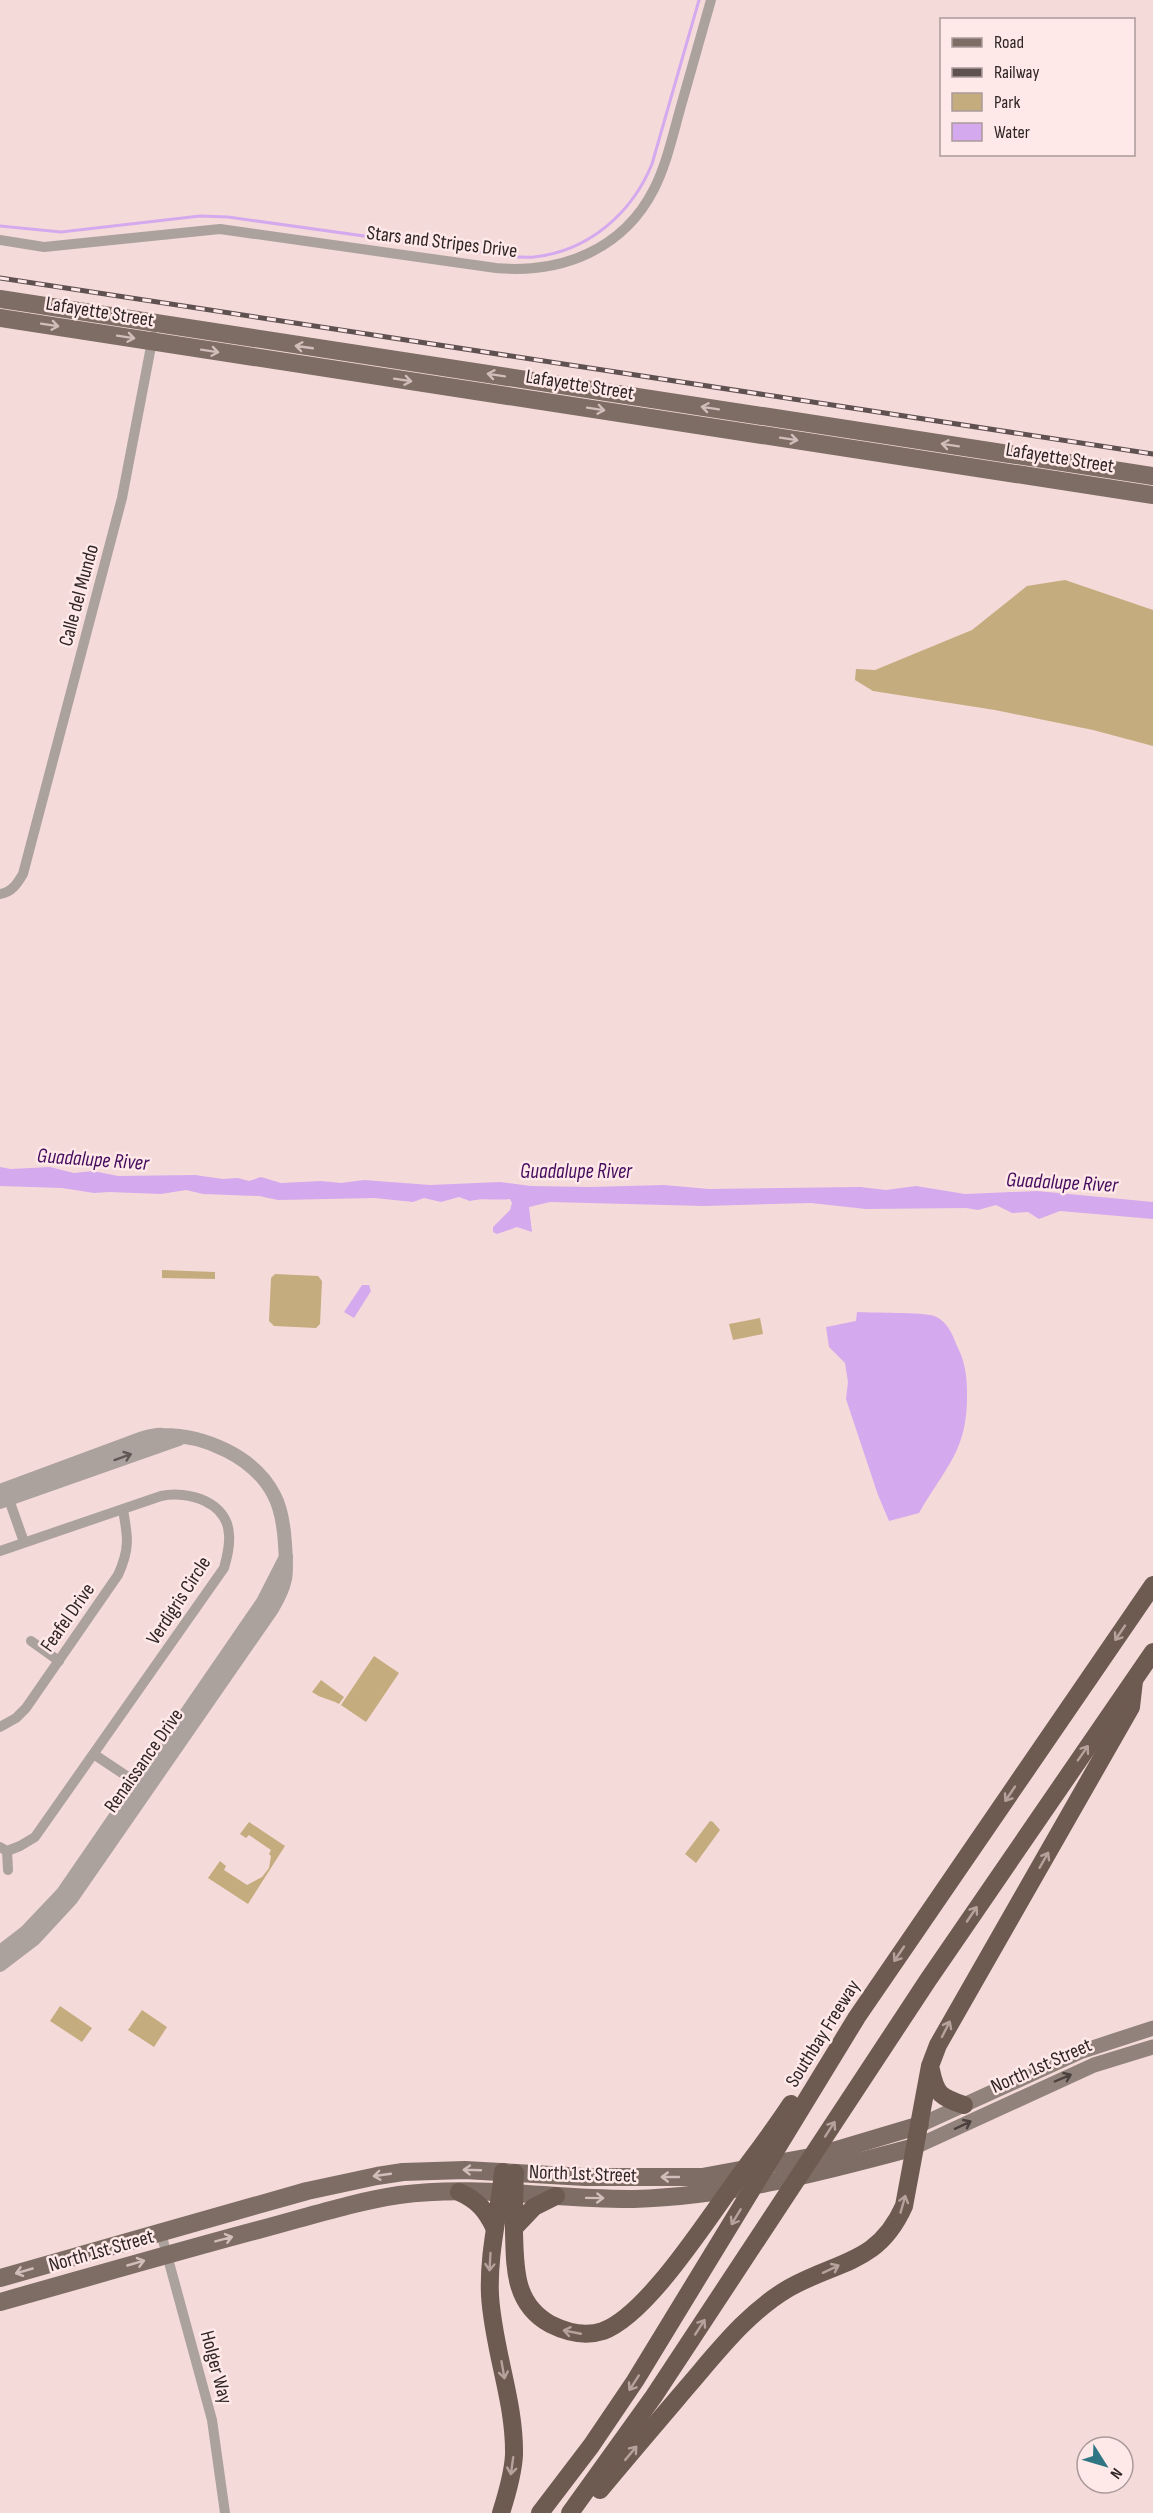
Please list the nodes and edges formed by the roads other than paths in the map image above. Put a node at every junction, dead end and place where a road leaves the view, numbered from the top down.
1 (711, 0) edge
2 (0, 240) edge
3 (0, 299) edge
4 (0, 318) edge
5 (154, 333) junction
6 (1153, 476) edge
7 (1153, 495) edge
8 (0, 894) edge
9 (3, 1496) edge
10 (123, 1510) junction
11 (24, 1542) junction
12 (0, 1551) edge
13 (1153, 1584) edge
14 (31, 1641) dead end
15 (1153, 1652) edge
16 (59, 1661) junction
17 (1134, 1679) junction
18 (0, 1727) edge
19 (95, 1755) junction
20 (142, 1786) junction
21 (3, 1849) edge
22 (8, 1870) dead end
23 (0, 1952) edge
24 (0, 1965) edge
25 (857, 2017) junction
26 (1153, 2028) edge
27 (1153, 2047) edge
28 (930, 2066) junction
29 (964, 2105) junction
30 (920, 2125) junction
31 (915, 2147) junction
32 (509, 2172) junction
33 (459, 2192) junction
34 (508, 2193) junction
35 (556, 2196) junction
36 (494, 2227) junction
37 (514, 2228) junction
38 (161, 2233) junction
39 (167, 2255) junction
40 (0, 2278) edge
41 (0, 2302) edge
42 (225, 2513) edge
43 (501, 2513) edge
44 (540, 2513) edge
45 (570, 2513) edge
46 (578, 2513) edge

1 - 2 street, Stars and Stripes Drive
3 - 5 main road, Lafayette Street
4 -> 5 main road, Lafayette Street
6 -> 5 main road, Lafayette Street
5 -> 7 main road, Lafayette Street
5 - 8 street, Calle del Mundo
9 - 11 street
9 - 20 street, Renaissance Drive
10 - 11 street, Verdigris Circle
10 - 16 street, Feafel Drive
10 - 19 street, Verdigris Circle
11 - 12 street, Verdigris Circle
13 -> 25 highway, Southbay Freeway
14 - 16 street
15 - 17 highway
16 - 18 street, Feafel Drive
28 -> 17 highway
45 -> 17 highway
19 - 20 street
19 - 21 street, Verdigris Circle
20 - 23 street, Renaissance Drive
20 - 24 street, Renaissance Drive
21 - 22 street, Verdigris Circle
25 -> 37 highway
25 -> 44 highway, Southbay Freeway
26 - 29 main road, North 1st Street
31 -> 27 main road, North 1st Street
28 - 29 highway
28 - 30 highway
29 - 30 main road, North 1st Street
30 - 31 highway
30 -> 32 main road, North 1st Street
35 -> 31 main road, North 1st Street
46 -> 31 highway
32 - 34 highway
32 -> 38 main road, North 1st Street
33 - 34 main road, North 1st Street
33 - 36 highway
39 -> 33 main road, North 1st Street
34 - 35 main road, North 1st Street
34 - 36 highway
34 - 37 highway
35 - 37 highway
36 -> 43 highway
38 - 39 street, Holger Way
38 -> 40 main road, North 1st Street
41 -> 39 main road, North 1st Street
39 - 42 street, Holger Way

